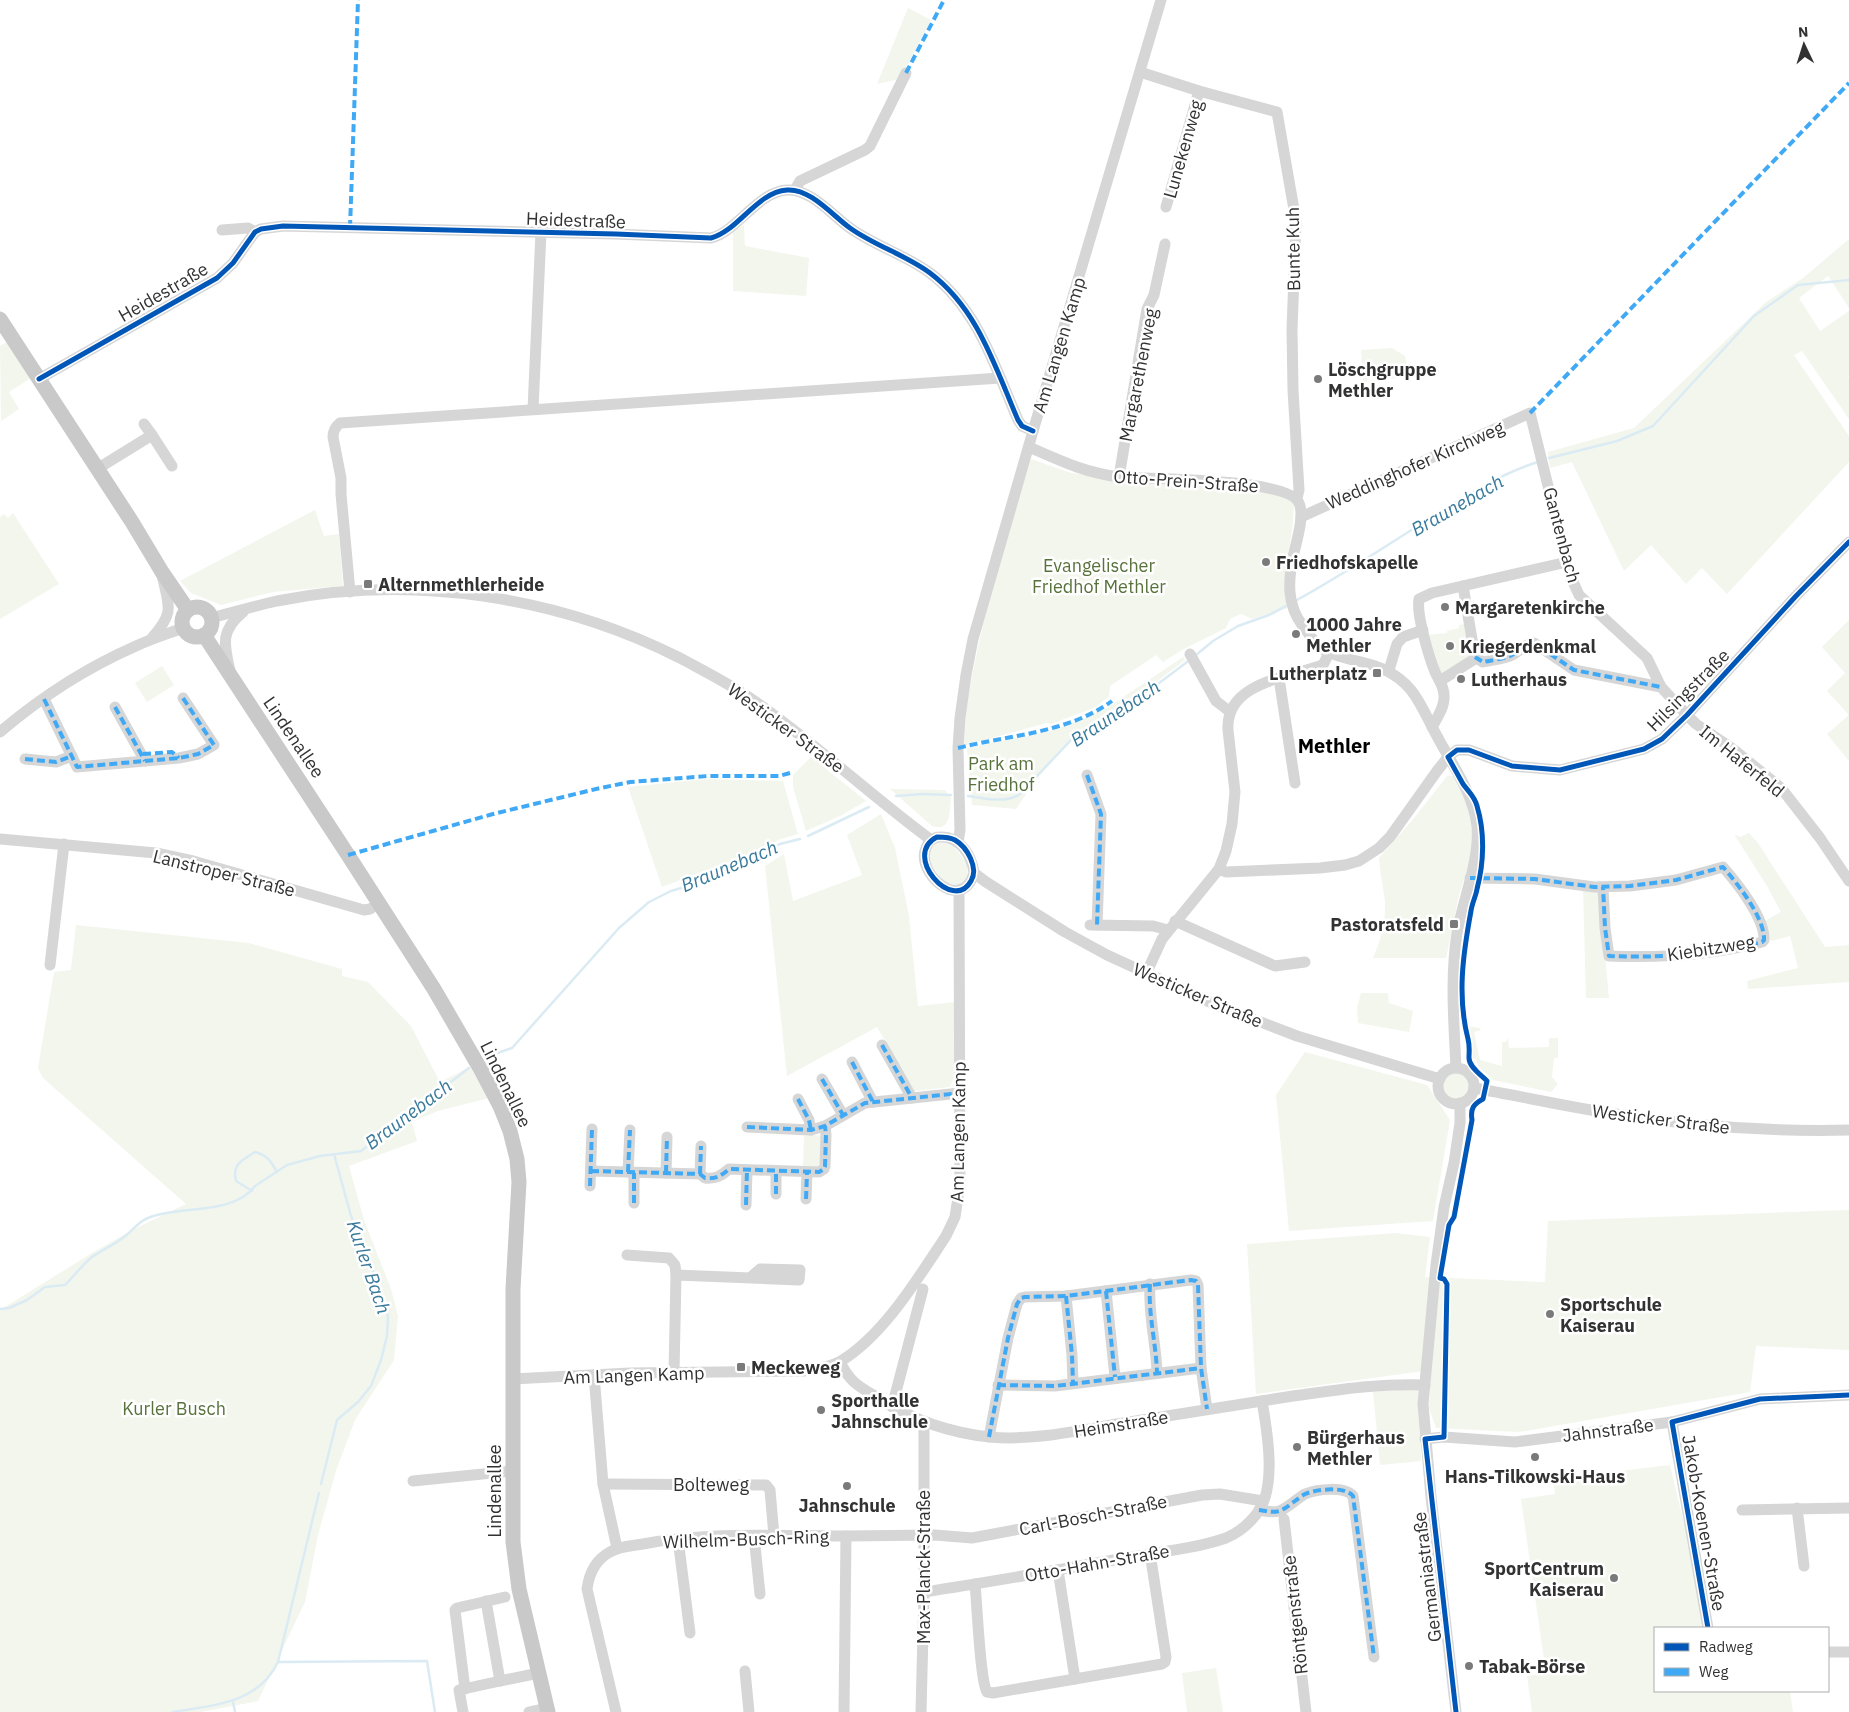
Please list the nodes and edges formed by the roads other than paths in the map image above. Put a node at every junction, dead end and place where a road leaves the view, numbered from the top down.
1 (1162, 0) edge
2 (1140, 72) junction
3 (906, 74) dead end
4 (1200, 91) junction
5 (795, 190) junction
6 (1166, 207) dead end
7 (222, 230) dead end
8 (255, 232) junction
9 (541, 232) junction
10 (1165, 244) dead end
11 (0, 319) edge
12 (1000, 378) junction
13 (39, 379) junction
14 (533, 409) junction
15 (1530, 413) joint
16 (144, 424) dead end
17 (1033, 431) junction
18 (152, 435) junction
19 (1028, 447) junction
20 (172, 466) dead end
21 (97, 469) junction
22 (1119, 477) junction
23 (1297, 498) junction
24 (1300, 517) junction
25 (1849, 542) edge
26 (1567, 562) junction
27 (162, 572) junction
28 (1463, 586) junction
29 (350, 592) junction
30 (246, 609) junction
31 (188, 610) junction
32 (211, 618) junction
33 (183, 628) junction
34 (1423, 630) junction
35 (204, 635) junction
36 (151, 640) junction
37 (1329, 653) junction
38 (1190, 654) dead end
39 (1475, 657) junction
40 (1389, 670) junction
41 (232, 677) junction
42 (1279, 678) junction
43 (1440, 681) junction
44 (1662, 687) junction
45 (183, 698) dead end
46 (44, 699) junction
47 (115, 707) dead end
48 (1229, 711) junction
49 (1687, 715) junction
50 (1432, 727) junction
51 (0, 732) edge
52 (72, 756) junction
53 (1448, 757) junction
54 (144, 758) junction
55 (25, 759) dead end
56 (1087, 776) dead end
57 (1295, 783) dead end
58 (0, 839) edge
59 (931, 840) junction
60 (958, 842) junction
61 (64, 844) junction
62 (1219, 869) junction
63 (974, 873) junction
64 (1470, 878) junction
65 (1849, 880) edge
66 (1603, 887) junction
67 (959, 890) junction
68 (379, 903) junction
69 (1171, 926) junction
70 (1305, 962) dead end
71 (50, 965) dead end
72 (1146, 974) junction
73 (882, 1045) dead end
74 (852, 1062) dead end
75 (1456, 1068) junction
76 (822, 1079) dead end
77 (1440, 1079) junction
78 (1474, 1088) junction
79 (960, 1093) junction
80 (912, 1098) junction
81 (798, 1099) dead end
82 (874, 1102) junction
83 (1460, 1103) junction
84 (843, 1115) junction
85 (825, 1126) junction
86 (747, 1128) dead end
87 (592, 1129) dead end
88 (630, 1130) dead end
89 (811, 1130) junction
90 (1849, 1130) edge
91 (667, 1137) dead end
92 (701, 1146) dead end
93 (746, 1170) junction
94 (776, 1170) junction
95 (591, 1171) junction
96 (806, 1172) junction
97 (631, 1173) junction
98 (666, 1173) junction
99 (700, 1174) junction
100 (590, 1186) dead end
101 (776, 1194) dead end
102 (806, 1199) dead end
103 (634, 1203) dead end
104 (746, 1205) dead end
105 (627, 1255) dead end
106 (676, 1275) junction
107 (751, 1277) dead end
108 (1150, 1284) junction
109 (923, 1289) dead end
110 (1106, 1291) junction
111 (1066, 1296) junction
112 (840, 1362) junction
113 (1201, 1368) junction
114 (1157, 1372) junction
115 (674, 1373) junction
116 (594, 1375) junction
117 (1115, 1377) junction
118 (512, 1379) junction
119 (1073, 1383) junction
120 (998, 1385) junction
121 (1425, 1386) junction
122 (1849, 1395) edge
123 (1262, 1400) junction
124 (892, 1407) junction
125 (1207, 1409) junction
126 (924, 1422) junction
127 (1672, 1422) junction
128 (989, 1437) junction
129 (1425, 1439) junction
130 (513, 1471) junction
131 (413, 1481) dead end
132 (603, 1484) junction
133 (1261, 1505) junction
134 (1797, 1508) junction
135 (1849, 1508) edge
136 (1742, 1510) dead end
137 (1284, 1519) dead end
138 (754, 1536) junction
139 (774, 1536) junction
140 (846, 1536) junction
141 (923, 1536) junction
142 (678, 1539) junction
143 (617, 1548) junction
144 (1150, 1553) junction
145 (1804, 1566) dead end
146 (1058, 1570) junction
147 (975, 1584) junction
148 (924, 1592) junction
149 (760, 1594) dead end
150 (505, 1597) dead end
151 (486, 1601) junction
152 (1708, 1627) edge
153 (690, 1633) dead end
154 (1829, 1652) edge
155 (1849, 1652) edge
156 (1374, 1657) dead end
157 (745, 1671) dead end
158 (539, 1673) junction
159 (1076, 1679) junction
160 (500, 1681) junction
161 (466, 1689) junction
162 (547, 1710) edge
163 (462, 1712) edge
164 (529, 1712) edge
165 (616, 1712) edge
166 (749, 1712) edge
167 (844, 1712) edge
168 (921, 1712) edge
169 (1306, 1712) edge
170 (1456, 1712) edge

1 - 2 street, Am Langen Kamp
2 - 4 street, Bunte Kuh
2 - 17 street, Am Langen Kamp
3 - 5 street, Heidestraße
4 - 6 street, Lunekenweg
4 - 23 street, Bunte Kuh
5 - 9 street, Heidestraße
5 - 12 street
7 - 8 street, Heidestraße
8 - 9 street, Heidestraße
8 - 13 street, Heidestraße
9 - 14 street, Heidestraße
10 - 22 street, Margarethenweg
11 - 13 main road
12 - 14 street
12 - 17 street
13 - 21 main road
14 - 29 street
15 - 24 street, Weddinghofer Kirchweg
15 - 26 street, Gantenbach
16 - 18 street
17 - 19 street, Am Langen Kamp
18 - 20 street
18 - 21 street
19 - 22 street, Otto-Prein-Straße
19 - 60 street, Am Langen Kamp
21 - 27 main road
22 - 23 street, Otto-Prein-Straße
23 - 24 street
24 - 37 street
25 - 49 street, Hilsingstraße
26 - 28 street
26 - 44 street, Gantenbach
27 - 31 main road
27 - 36 street
28 - 34 street
28 - 39 street
29 - 30 street, Westicker Straße
29 - 59 street, Westicker Straße
30 - 32 street, Westicker Straße
30 - 41 street
31 - 32 main road
31 - 33 main road
32 - 35 main road
33 - 35 main road
33 - 36 street
34 - 40 street
34 - 43 street
35 - 41 main road, Lindenallee
36 - 46 street
37 - 40 street
37 - 42 street
38 - 48 street
39 - 43 street
39 - 44 street
40 - 50 street
41 - 68 main road, Lindenallee
42 - 48 street
42 - 57 street
43 - 50 street
44 - 49 street, Gantenbach
45 - 54 street
46 - 51 street
46 - 52 street
47 - 54 street
48 - 62 street
49 - 53 street, Hilsingstraße
49 - 65 street, Im Haferfeld
50 - 53 street
52 - 54 street
52 - 55 street
53 - 62 street
53 - 64 street
56 - 69 street
58 - 61 street, Lanstroper Straße
59 - 60 street
59 - 67 street
60 - 63 street
61 - 68 street, Lanstroper Straße
61 - 71 street
62 - 69 street
63 - 67 street
63 - 72 street, Westicker Straße
64 - 66 street, Kiebitzweg
64 - 75 street
66 - 66 street, Kiebitzweg
67 - 79 street, Am Langen Kamp
68 - 118 main road, Lindenallee
69 - 70 street
69 - 72 street
72 - 77 street, Westicker Straße
73 - 80 street
74 - 82 street
75 - 77 street
75 - 78 street
76 - 84 street
77 - 83 street
78 - 83 street
78 - 90 street, Westicker Straße
79 - 80 street
79 - 112 street, Am Langen Kamp
80 - 82 street
81 - 89 street
82 - 84 street
83 - 121 street, Germaniastraße
84 - 85 street
85 - 89 street
85 - 96 street
86 - 89 street
87 - 95 street
88 - 97 street
91 - 98 street
92 - 99 street
93 - 94 street
93 - 99 street
93 - 104 street
94 - 96 street
94 - 101 street
95 - 97 street
95 - 100 street
96 - 102 street
97 - 98 street
97 - 103 street
98 - 99 street
105 - 106 street
106 - 107 street
106 - 115 street
108 - 110 street
108 - 113 street
108 - 114 street
109 - 124 street
110 - 111 street
110 - 117 street
111 - 119 street
111 - 120 street
112 - 115 street, Am Langen Kamp
112 - 124 street, Heimstraße
113 - 114 street
113 - 125 street
114 - 117 street
115 - 116 street, Am Langen Kamp
116 - 118 street, Am Langen Kamp
116 - 132 street
117 - 119 street
118 - 130 main road, Lindenallee
119 - 120 street
120 - 128 street
121 - 123 street, Heimstraße
121 - 129 street, Germaniastraße
122 - 127 street, Jahnstraße
123 - 125 street, Heimstraße
123 - 133 street
124 - 126 street, Heimstraße
125 - 128 street, Heimstraße
126 - 128 street, Heimstraße
126 - 141 street, Max-Planck-Straße
127 - 129 street, Jahnstraße
127 - 152 street, Jakob-Koenen-Straße
129 - 170 street, Germaniastraße
130 - 131 street
130 - 158 main road, Lindenallee
132 - 139 street, Bolteweg
132 - 143 street
133 - 141 street, Carl-Bosch-Straße
133 - 144 street, Otto-Hahn-Straße
133 - 156 street
134 - 135 street
134 - 136 street
134 - 145 street
137 - 169 street, Röntgenstraße
138 - 139 street, Wilhelm-Busch-Ring
138 - 142 street, Wilhelm-Busch-Ring
138 - 149 street
139 - 140 street, Wilhelm-Busch-Ring
140 - 141 street, Wilhelm-Busch-Ring
140 - 167 street, Wilhelm-Busch-Ring
141 - 148 street, Max-Planck-Straße
142 - 143 street, Wilhelm-Busch-Ring
142 - 153 street
143 - 165 street, Wilhelm-Busch-Ring
144 - 146 street, Otto-Hahn-Straße
144 - 159 street
146 - 147 street, Otto-Hahn-Straße
146 - 159 street
147 - 148 street, Otto-Hahn-Straße
147 - 159 street
148 - 168 street, Max-Planck-Straße
150 - 151 street
151 - 160 street
151 - 161 street
154 - 155 street
157 - 166 street
158 - 160 street
158 - 162 main road, Lindenallee
160 - 161 street
161 - 163 street
162 - 164 street

